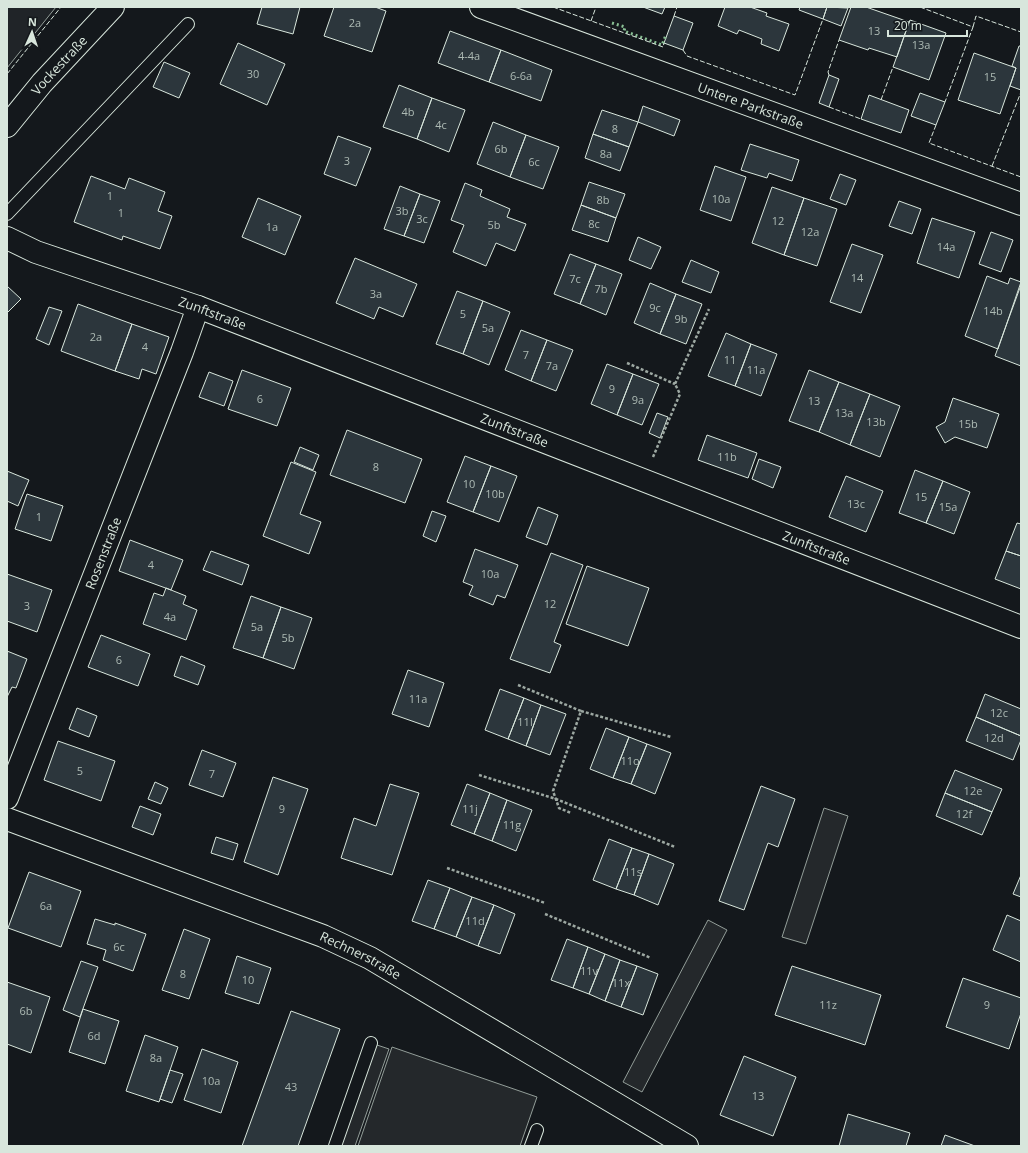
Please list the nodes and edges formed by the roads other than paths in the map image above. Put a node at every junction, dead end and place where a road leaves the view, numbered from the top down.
1 (113, 7) edge
2 (481, 7) edge
3 (188, 24) dead end
4 (7, 126) edge
5 (1021, 204) edge
6 (7, 214) edge
7 (7, 238) edge
8 (198, 307) junction
9 (1021, 626) edge
10 (7, 798) edge
11 (7, 819) edge
12 (371, 1043) dead end
13 (537, 1130) dead end
14 (334, 1146) edge
15 (531, 1146) edge
16 (687, 1146) edge

1 - 4 street, Vockestraße
2 - 5 street, Untere Parkstraße
3 - 6 lane
7 - 8 street, Zunftstraße
8 - 9 street, Zunftstraße
8 - 10 street, Rosenstraße
11 - 16 street, Rechnerstraße
12 - 14 lane
13 - 15 lane

